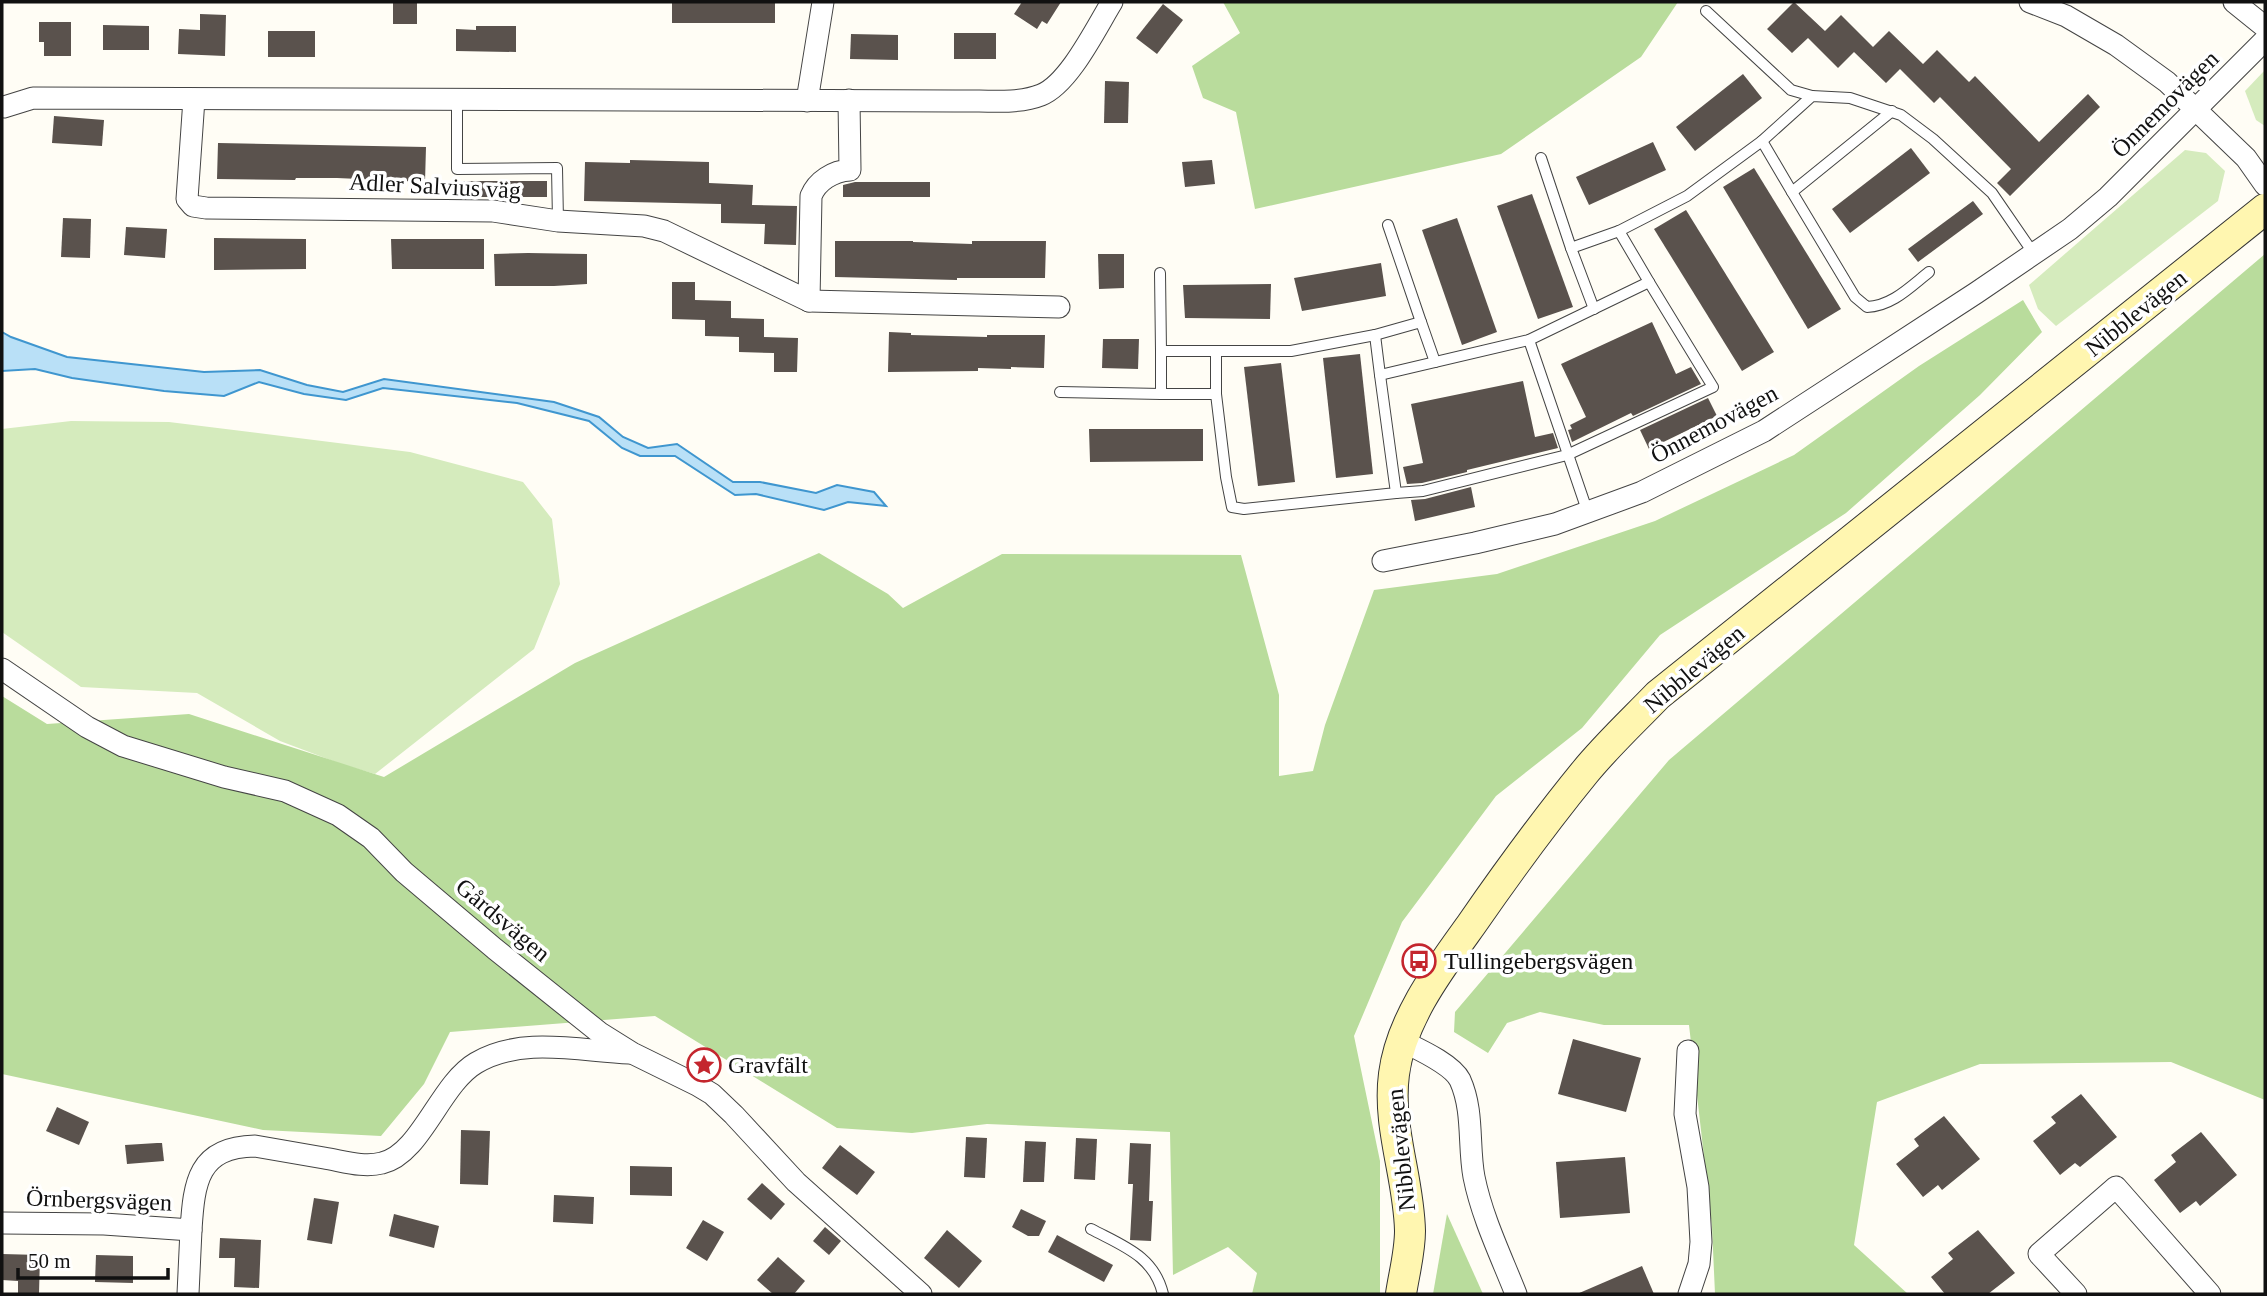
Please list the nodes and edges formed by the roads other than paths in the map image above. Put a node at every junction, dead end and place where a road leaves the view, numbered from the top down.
1 (823, 2) edge
2 (1112, 2) edge
3 (2030, 2) edge
4 (2234, 2) edge
5 (1706, 11) dead end
6 (2265, 27) edge
7 (2265, 40) edge
8 (1812, 96) junction
9 (194, 99) junction
10 (457, 100) junction
11 (849, 100) junction
12 (807, 101) junction
13 (4, 107) dead end
14 (2196, 109) junction
15 (1892, 111) junction
16 (1762, 141) junction
17 (1541, 158) dead end
18 (2265, 185) edge
19 (1792, 192) junction
20 (2265, 209) edge
21 (558, 221) junction
22 (1388, 225) dead end
23 (1619, 231) junction
24 (1571, 248) junction
25 (2034, 254) junction
26 (1930, 272) dead end
27 (1160, 273) dead end
28 (1649, 282) junction
29 (809, 301) junction
30 (1059, 307) dead end
31 (1594, 309) junction
32 (1421, 322) junction
33 (1375, 335) junction
34 (1530, 340) junction
35 (1161, 351) junction
36 (1216, 353) junction
37 (1435, 362) junction
38 (1380, 374) junction
39 (1060, 392) dead end
40 (1161, 394) junction
41 (1216, 394) junction
42 (1567, 455) junction
43 (1396, 493) junction
44 (1588, 513) junction
45 (1383, 561) dead end
46 (2, 669) edge
47 (1402, 1041) junction
48 (1688, 1051) dead end
49 (632, 1053) junction
50 (2, 1223) edge
51 (1091, 1229) dead end
52 (191, 1230) junction
53 (188, 1294) edge
54 (921, 1294) edge
55 (1163, 1294) edge
56 (1401, 1294) edge
57 (1516, 1294) edge
58 (1689, 1294) edge
59 (2077, 1294) edge
60 (2210, 1294) edge

1 - 12 street
2 - 11 street
3 - 14 street
4 - 6 street
5 - 8 lane
7 - 14 street, Önnemovägen
8 - 15 lane
8 - 16 lane
9 - 10 street
9 - 13 street
9 - 21 street, Adler Salvius väg
10 - 12 street
10 - 21 lane
11 - 12 street
11 - 29 street
14 - 18 street
14 - 25 street, Önnemovägen
15 - 19 lane
15 - 25 lane
16 - 19 lane
16 - 23 lane
17 - 24 lane
19 - 26 lane
20 - 47 street, Nibblevägen
21 - 29 street, Adler Salvius väg
22 - 32 lane
23 - 24 lane
23 - 28 lane
24 - 31 lane
25 - 44 street, Önnemovägen
27 - 35 lane
28 - 31 lane
28 - 42 lane
29 - 30 street, Adler Salvius väg
31 - 34 lane
32 - 33 lane
32 - 37 lane
33 - 36 lane
33 - 38 lane
34 - 37 lane
34 - 42 lane
35 - 36 lane
35 - 40 lane
36 - 41 lane
37 - 38 lane
38 - 43 lane
39 - 40 lane
40 - 41 lane
41 - 43 lane
42 - 43 lane
42 - 44 lane
44 - 45 street, Önnemovägen
46 - 49 street, Gårdsvägen
47 - 56 street, Nibblevägen
47 - 57 street
48 - 58 street
49 - 52 street, Örnbergsvägen
49 - 54 street, Gårdsvägen
50 - 52 street, Örnbergsvägen
51 - 55 lane
52 - 53 street
59 - 60 street

